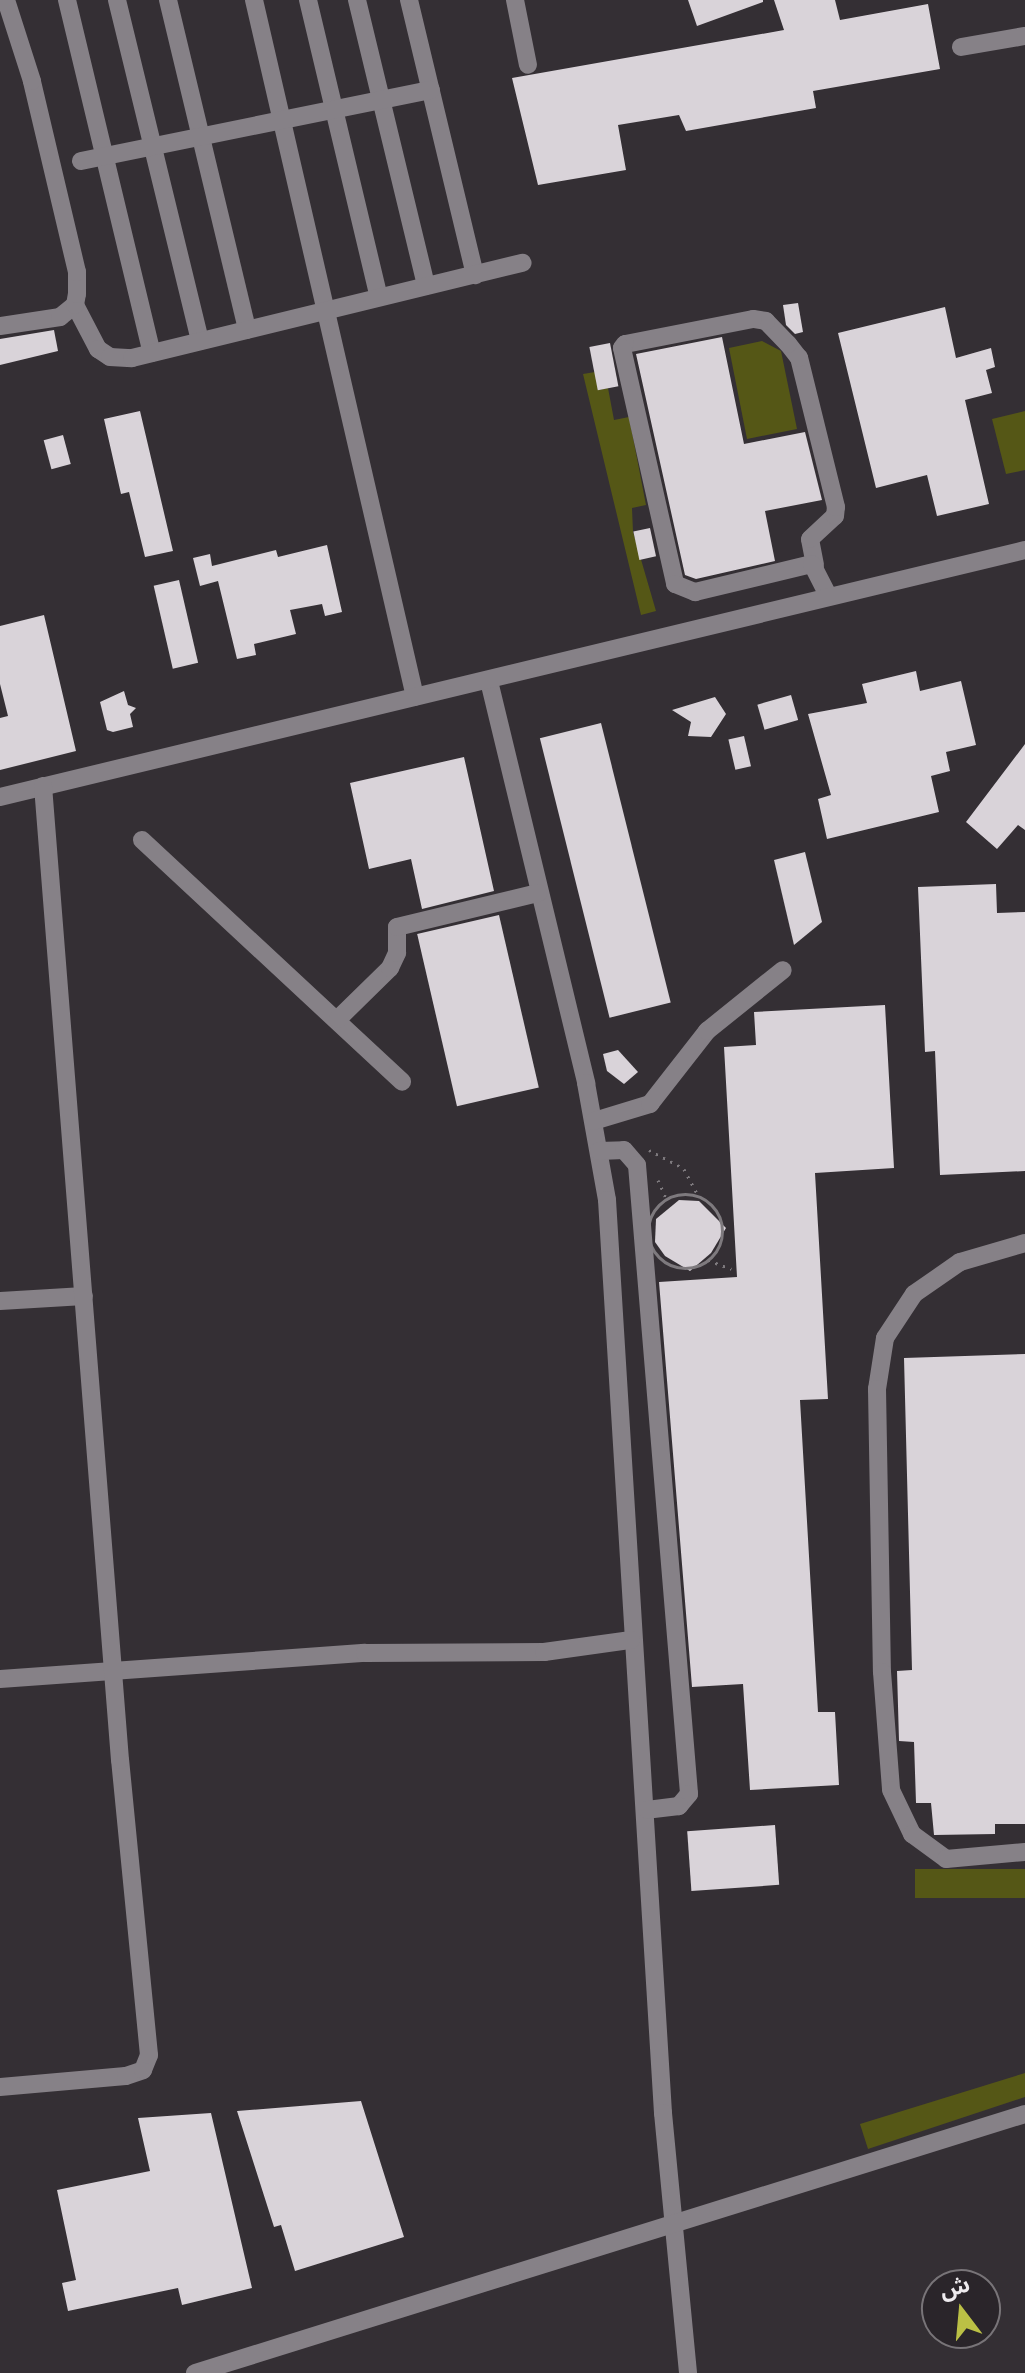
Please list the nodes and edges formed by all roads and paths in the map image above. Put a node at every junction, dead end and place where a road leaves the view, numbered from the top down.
1 (6, 0) edge
2 (67, 0) edge
3 (117, 0) edge
4 (168, 0) edge
5 (254, 0) edge
6 (308, 0) edge
7 (357, 0) edge
8 (409, 0) edge
9 (515, 0) edge
10 (1025, 36) edge
11 (961, 47) dead end
12 (528, 65) dead end
13 (431, 90) junction
14 (381, 100) junction
15 (334, 108) junction
16 (281, 118) junction
17 (201, 135) junction
18 (153, 145) junction
19 (104, 156) junction
20 (81, 161) dead end
21 (523, 263) dead end
22 (475, 275) junction
23 (426, 286) junction
24 (379, 297) junction
25 (75, 305) junction
26 (326, 310) junction
27 (0, 326) edge
28 (247, 330) junction
29 (200, 341) junction
30 (152, 353) junction
31 (1025, 550) edge
32 (815, 565) junction
33 (828, 595) junction
34 (489, 681) junction
35 (415, 697) junction
36 (43, 786) junction
37 (0, 797) edge
38 (142, 840) dead end
39 (538, 893) junction
40 (783, 970) dead end
41 (338, 1019) junction
42 (402, 1082) dead end
43 (594, 1121) junction
44 (599, 1151) junction
45 (629, 1152) junction
46 (699, 1197) junction
47 (1025, 1243) edge
48 (708, 1260) junction
49 (731, 1269) dead end
50 (84, 1296) junction
51 (0, 1301) edge
52 (631, 1640) junction
53 (115, 1674) junction
54 (0, 1679) edge
55 (647, 1810) junction
56 (1025, 1852) edge
57 (0, 2087) edge
58 (1025, 2114) edge
59 (675, 2226) junction
60 (195, 2373) edge
61 (688, 2373) edge

1 - 25 street
2 - 19 street
3 - 18 street
4 - 17 street
5 - 16 street
6 - 15 street
7 - 14 street
8 - 13 street
9 - 12 street
10 - 11 street
13 - 14 street
13 - 22 street
14 - 15 street
14 - 23 street
15 - 16 street
15 - 24 street
16 - 17 street
16 - 26 street
17 - 18 street
17 - 28 street
18 - 19 street
18 - 29 street
19 - 20 street
19 - 30 street
21 - 22 street
22 - 23 street
23 - 24 street
24 - 26 street
25 - 27 street
25 - 30 street
26 - 28 street
26 - 35 street
28 - 29 street
29 - 30 street
31 - 33 street
32 - 32 street
32 - 33 street
33 - 34 street
34 - 35 street
34 - 39 street
35 - 36 street
36 - 37 street
36 - 50 street
38 - 41 street
39 - 41 street
39 - 43 street
40 - 43 street
41 - 42 street
43 - 44 street
44 - 45 street
44 - 52 street
45 - 46 path
45 - 55 street
46 - 48 path
46 - 48 path
47 - 56 street
48 - 49 path
50 - 51 street
50 - 53 street
52 - 53 street
52 - 55 street
53 - 54 street
53 - 57 street
55 - 59 street
58 - 59 street
59 - 60 street
59 - 61 street

